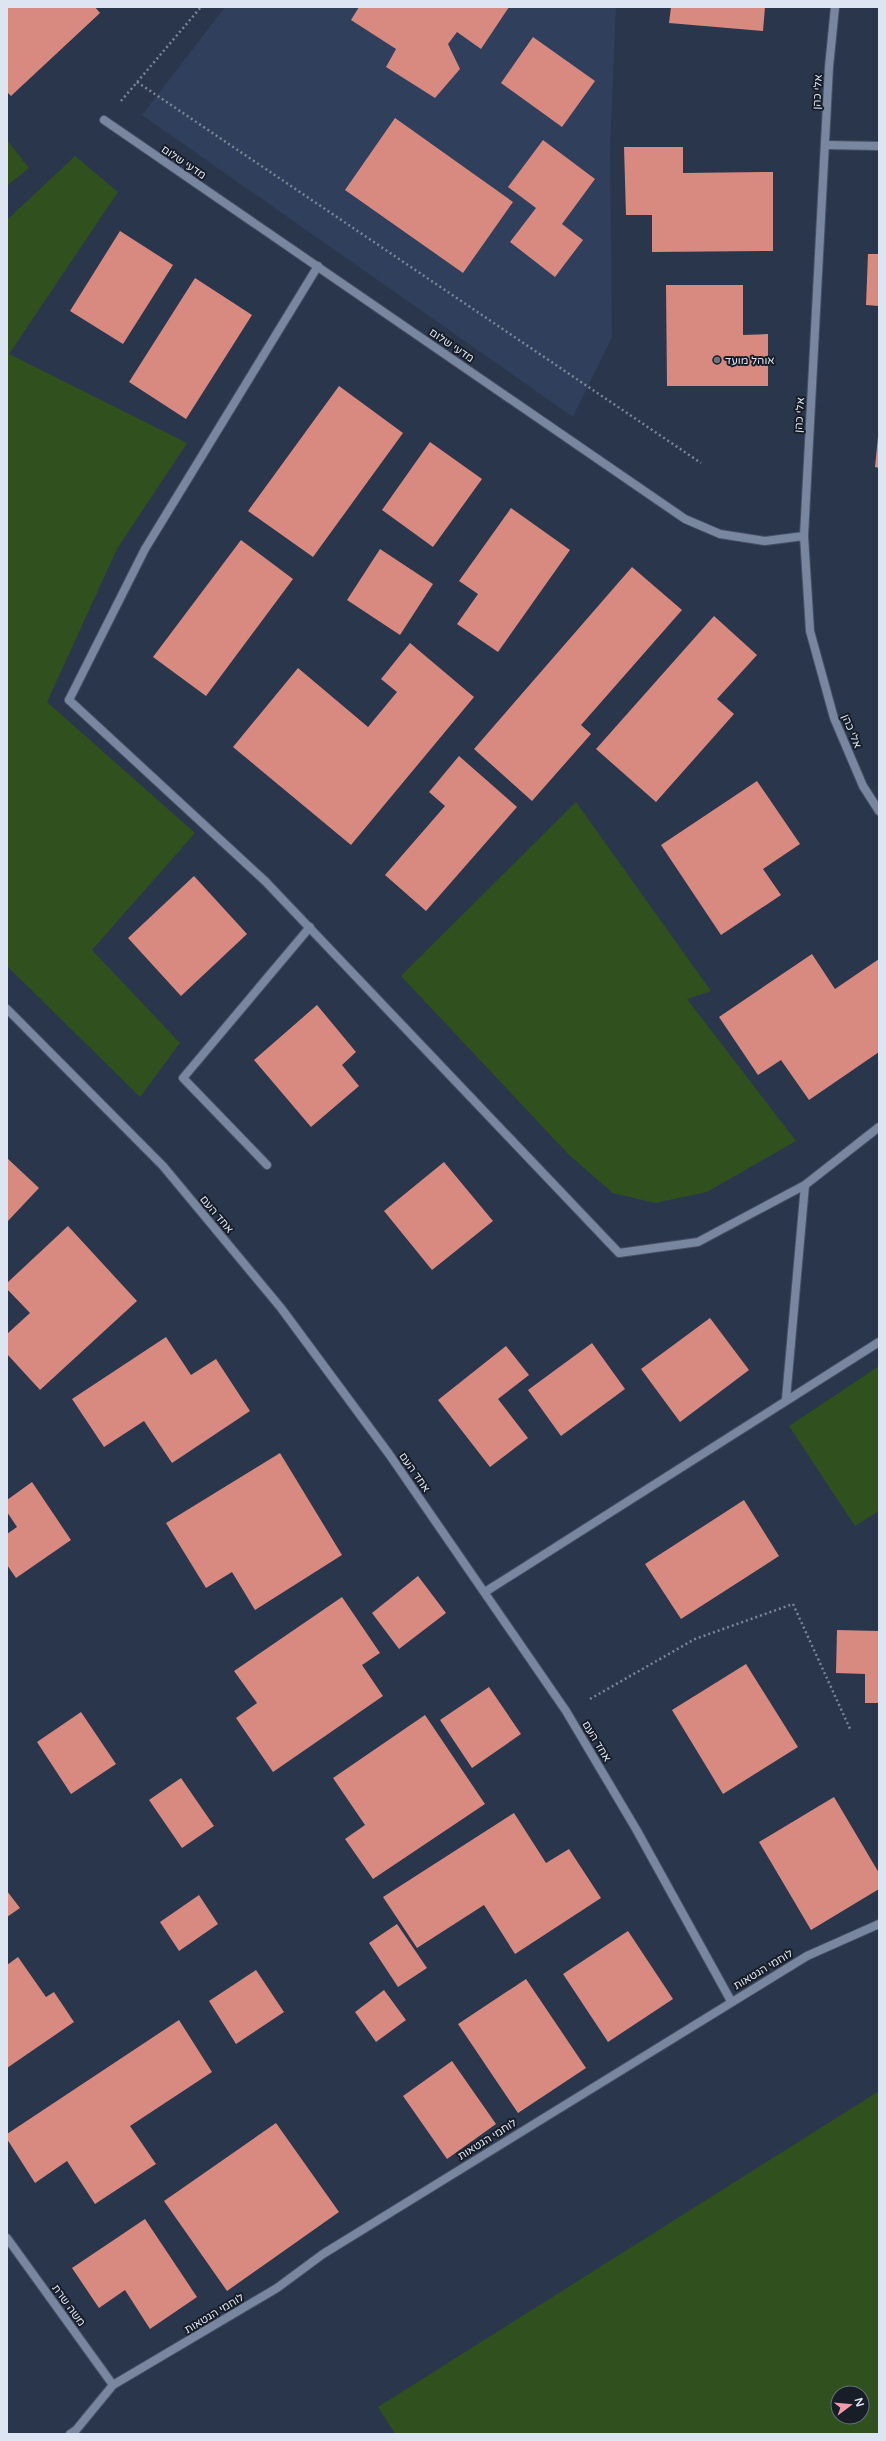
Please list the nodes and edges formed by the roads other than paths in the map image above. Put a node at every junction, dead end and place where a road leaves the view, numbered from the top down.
1 (835, 7) edge
2 (104, 120) road end
3 (825, 145) junction
4 (879, 146) edge
5 (318, 266) junction
6 (804, 536) junction
7 (879, 811) edge
8 (310, 927) junction
9 (7, 1009) edge
10 (879, 1127) edge
11 (267, 1164) dead end
12 (805, 1185) junction
13 (879, 1342) edge
14 (786, 1399) junction
15 (485, 1592) junction
16 (879, 1924) edge
17 (731, 2001) junction
18 (7, 2238) edge
19 (113, 2385) junction
20 (75, 2433) edge

1 - 3 street, אלי כהן
2 - 5 street, מדעי שלום
3 - 4 street
3 - 6 street, אלי כהן
5 - 6 street, מדעי שלום
5 - 8 street
6 - 7 street, אלי כהן
8 - 11 street
8 - 12 street
9 - 15 street, אחד העם
10 - 12 street
12 - 14 street
13 - 14 street
14 - 15 street
15 - 17 street, אחד העם
16 - 17 street, לוחמי הגטאות
17 - 19 street, לוחמי הגטאות
18 - 19 street, משה שרת
19 - 20 street, לוחמי הגטאות

